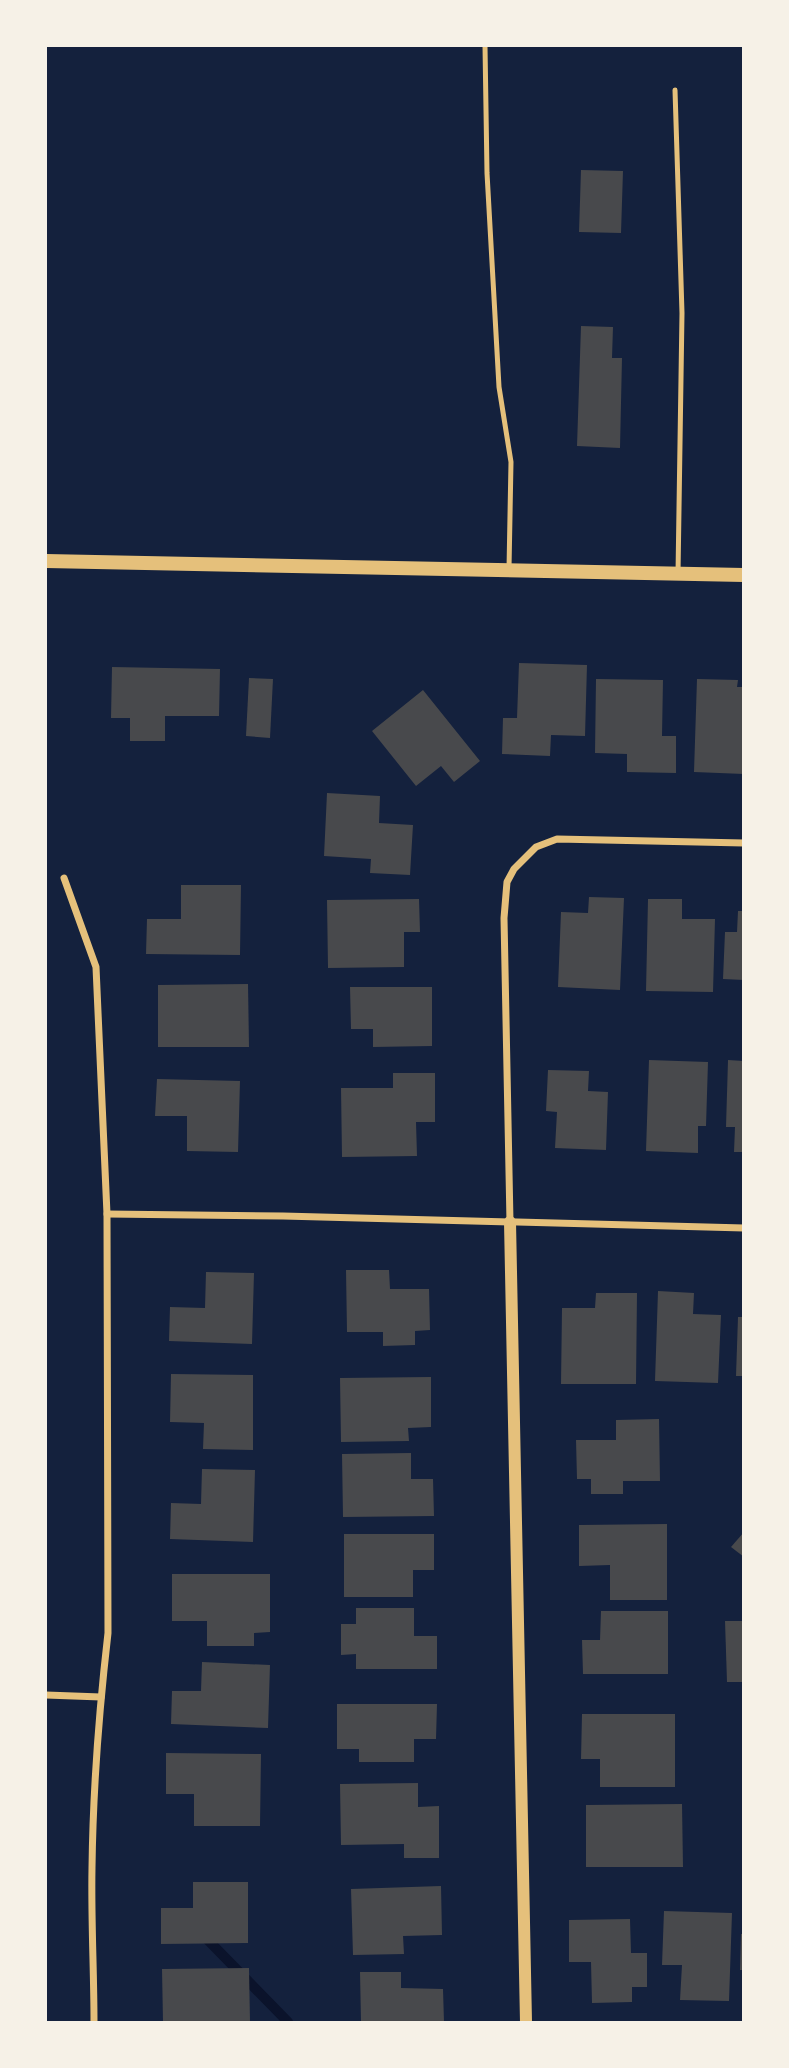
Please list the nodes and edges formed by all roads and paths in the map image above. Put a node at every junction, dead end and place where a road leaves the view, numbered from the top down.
1 (485, 46) edge
2 (675, 90) dead end
3 (46, 561) edge
4 (509, 570) junction
5 (678, 573) junction
6 (744, 575) edge
7 (744, 844) edge
8 (64, 878) dead end
9 (107, 1214) junction
10 (510, 1222) junction
11 (744, 1227) edge
12 (46, 1695) edge
13 (101, 1697) junction
14 (94, 2022) edge
15 (526, 2022) edge

1 - 4 lane
2 - 5 lane
3 - 4 main road
4 - 5 main road
5 - 6 main road
7 - 10 street
8 - 9 street
9 - 10 street
9 - 13 street
10 - 11 street
10 - 15 street
12 - 13 street
13 - 14 street

